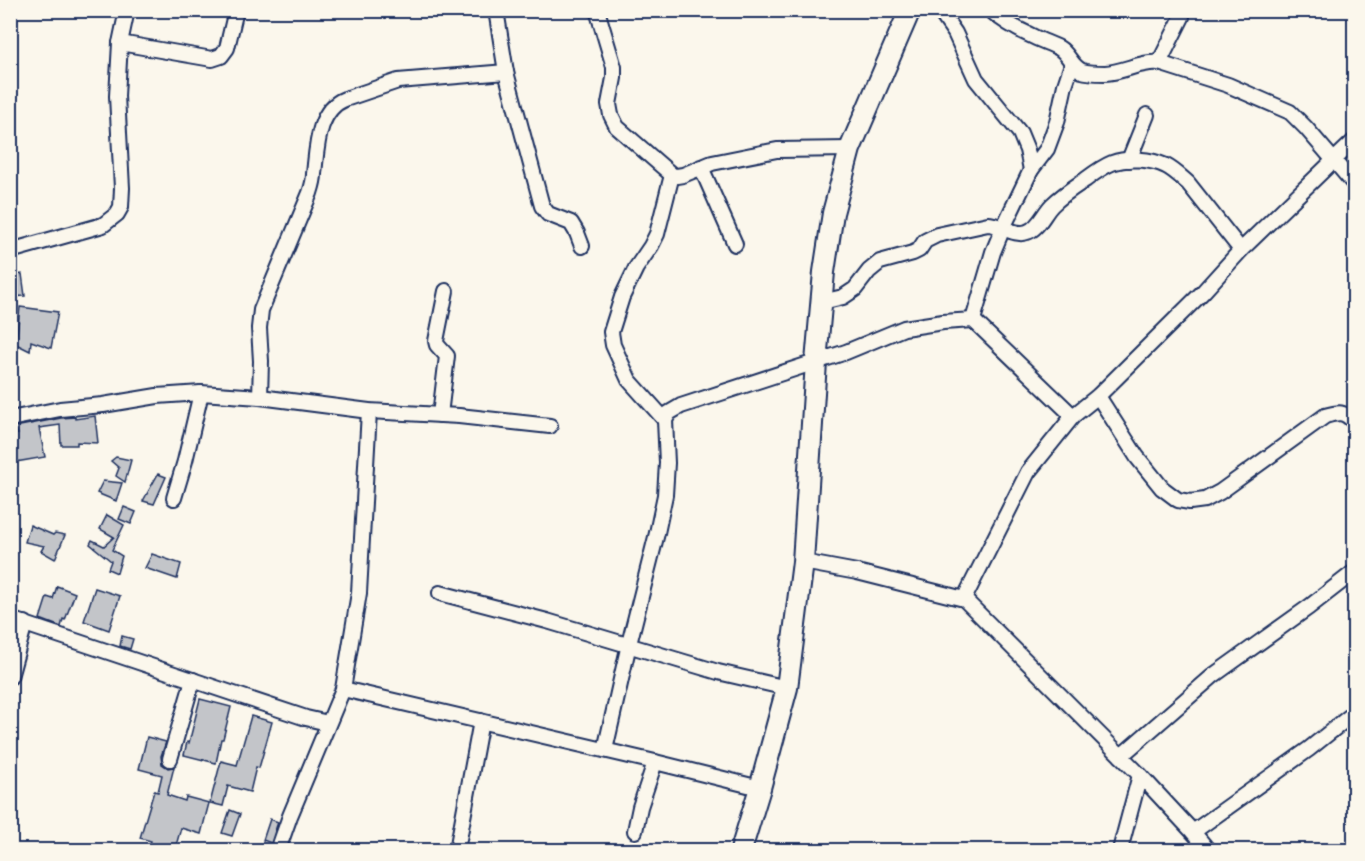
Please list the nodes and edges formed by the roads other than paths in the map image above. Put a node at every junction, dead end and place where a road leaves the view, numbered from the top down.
1 (127, 10) edge
2 (236, 10) edge
3 (496, 10) edge
4 (597, 10) edge
5 (910, 10) edge
6 (939, 10) edge
7 (990, 10) edge
8 (1182, 17) dead end
9 (120, 43) junction
10 (1159, 63) junction
11 (1072, 64) junction
12 (506, 72) junction
13 (1147, 115) dead end
14 (1354, 141) edge
15 (850, 148) junction
16 (1129, 160) junction
17 (1334, 160) junction
18 (701, 167) junction
19 (1031, 170) junction
20 (672, 176) junction
21 (1354, 184) edge
22 (1004, 228) junction
23 (735, 244) dead end
24 (582, 246) dead end
25 (1241, 250) junction
26 (10, 251) edge
27 (446, 291) dead end
28 (822, 302) junction
29 (973, 320) junction
30 (816, 362) junction
31 (201, 393) junction
32 (1098, 396) junction
33 (260, 397) junction
34 (369, 411) junction
35 (440, 415) junction
36 (1073, 416) junction
37 (10, 419) edge
38 (665, 420) junction
39 (1354, 422) edge
40 (550, 426) dead end
41 (174, 498) dead end
42 (803, 562) junction
43 (1354, 572) edge
44 (440, 593) dead end
45 (964, 599) junction
46 (10, 619) edge
47 (25, 623) junction
48 (629, 644) junction
49 (10, 678) edge
50 (193, 680) junction
51 (787, 688) junction
52 (343, 689) junction
53 (1354, 712) edge
54 (481, 721) junction
55 (328, 723) junction
56 (605, 750) junction
57 (1121, 756) junction
58 (171, 759) dead end
59 (655, 762) junction
60 (1140, 775) junction
61 (760, 788) junction
62 (635, 831) dead end
63 (1193, 832) junction
64 (278, 850) edge
65 (457, 850) edge
66 (741, 850) edge
67 (1120, 850) edge
68 (1208, 850) edge

1 - 9 street
2 - 9 street
3 - 12 street
4 - 20 street
5 - 15 street
6 - 19 street
7 - 11 street
8 - 10 street
9 - 26 street
10 - 11 street
10 - 17 street
11 - 19 street
12 - 24 street
12 - 33 street
13 - 16 street
14 - 17 street
15 - 18 street
15 - 28 street
16 - 22 street
16 - 25 street
17 - 21 street
17 - 25 street
18 - 20 street
18 - 23 street
19 - 22 street
20 - 38 street
22 - 28 street
22 - 29 street
25 - 32 street
27 - 35 street
28 - 30 street
29 - 30 street
29 - 36 street
30 - 38 street
30 - 42 street
31 - 33 street
31 - 37 street
31 - 41 street
32 - 36 street
32 - 39 street
33 - 34 street
34 - 35 street
34 - 52 street
35 - 40 street
36 - 45 street
38 - 48 street
42 - 45 street
42 - 51 street
43 - 57 street
44 - 48 street
45 - 57 street
46 - 47 street
47 - 49 street
47 - 50 street
48 - 51 street
48 - 56 street
50 - 55 street
50 - 58 street
51 - 61 street
52 - 54 street
52 - 55 street
53 - 63 street
54 - 56 street
54 - 65 street
55 - 64 street
56 - 59 street
57 - 60 street
59 - 61 street
59 - 62 street
60 - 63 street
60 - 67 street
61 - 66 street
63 - 68 street

